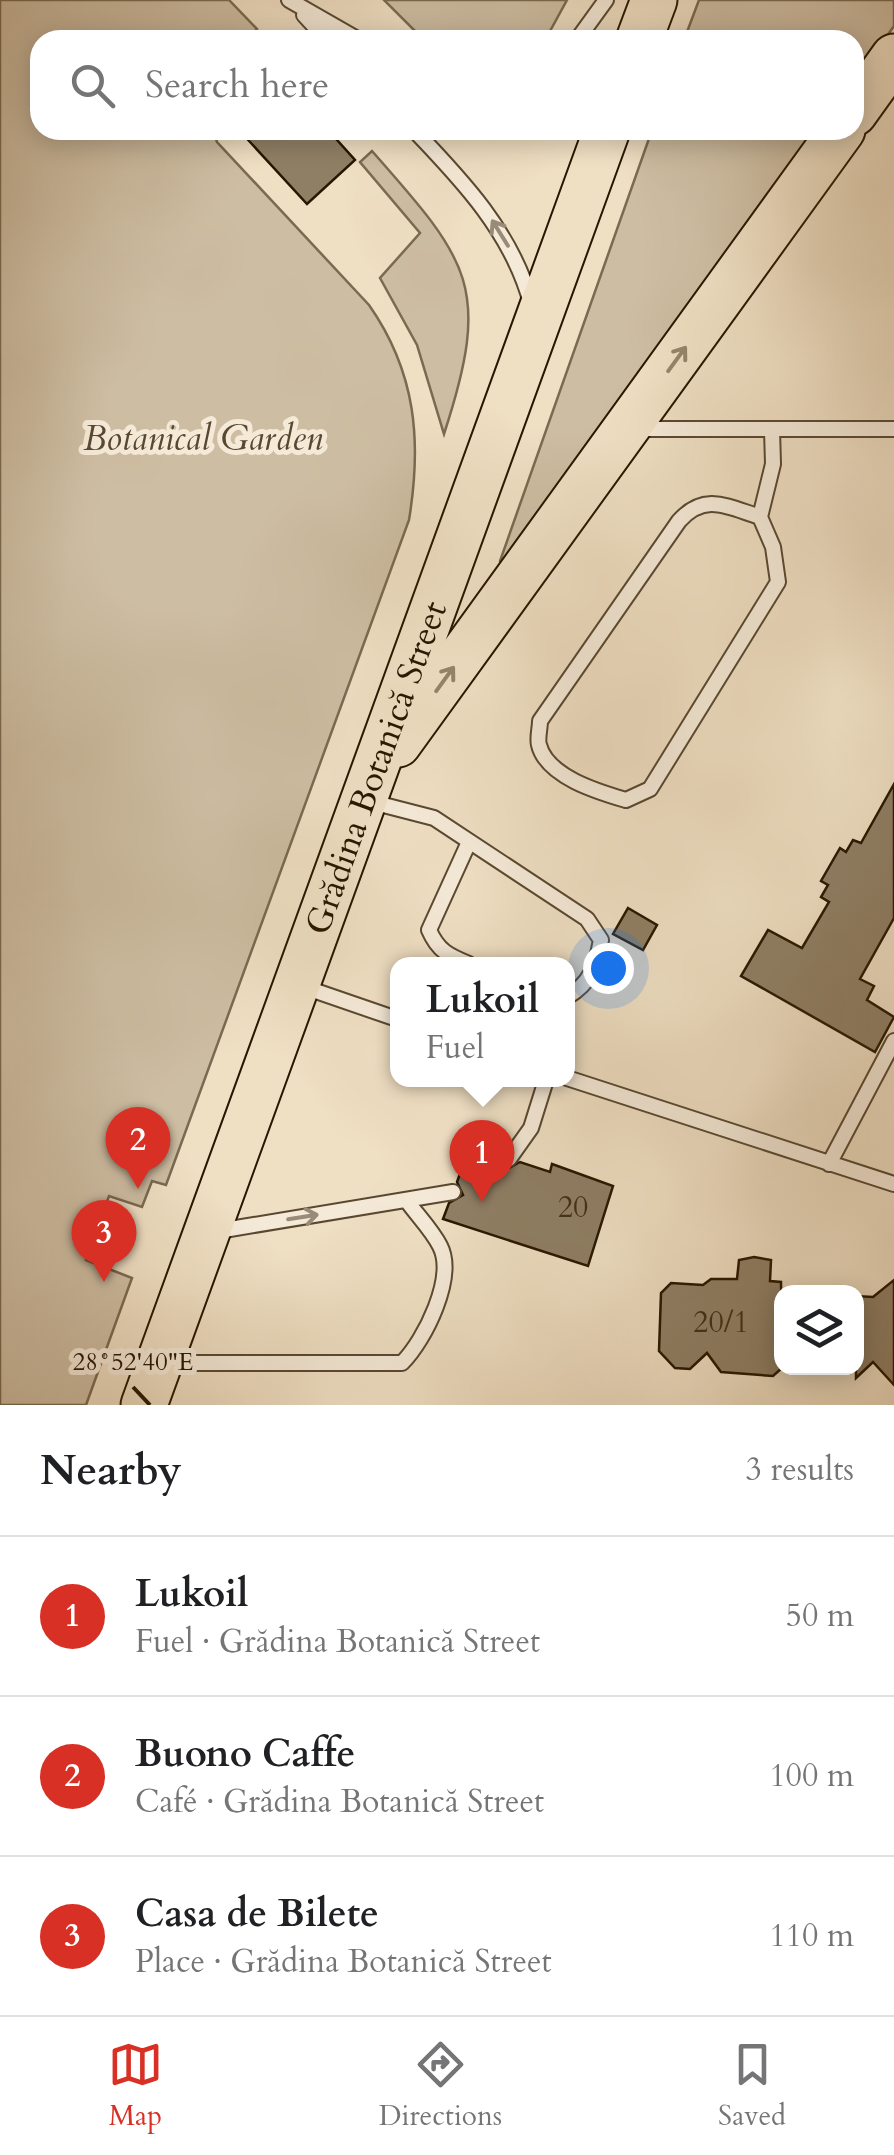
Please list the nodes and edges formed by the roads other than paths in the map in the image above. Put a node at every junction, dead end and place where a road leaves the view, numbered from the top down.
1 (606, 0) edge
2 (654, 0) edge
3 (292, 3) edge
4 (318, 30) edge
5 (341, 30) edge
6 (584, 30) edge
7 (644, 30) edge
8 (894, 57) edge
9 (864, 99) edge
10 (423, 140) edge
11 (602, 140) edge
12 (835, 140) edge
13 (536, 322) junction
14 (628, 429) junction
15 (894, 429) edge
16 (772, 430) junction
17 (760, 517) junction
18 (364, 792) junction
19 (469, 842) junction
20 (450, 957) edge
21 (298, 985) junction
22 (575, 992) edge
23 (390, 1017) edge
24 (894, 1041) edge
25 (575, 1081) edge
26 (544, 1087) edge
27 (509, 1159) dead end
28 (828, 1164) junction
29 (894, 1184) edge
30 (453, 1192) dead end
31 (407, 1201) junction
32 (207, 1232) junction
33 (159, 1363) junction
34 (144, 1405) edge

1 - 6 lane
2 - 7 main road
3 - 4 lane
3 - 5 lane
8 - 9 main road
13 -> 10 lane
11 - 13 main road, Grădina Botanică Street
14 -> 12 main road
13 - 18 main road, Grădina Botanică Street
14 - 16 lane
18 -> 14 main road
15 - 16 lane
16 - 17 lane
17 - 17 lane
18 - 19 lane
18 - 21 main road, Grădina Botanică Street
19 - 20 lane
19 - 22 lane
21 - 23 lane
21 - 32 main road, Grădina Botanică Street
24 - 28 lane
25 - 28 lane
26 - 27 lane
28 - 29 lane
30 - 31 lane
32 -> 31 lane
31 - 33 lane
32 - 33 main road, Grădina Botanică Street
33 - 34 main road, Grădina Botanică Street

